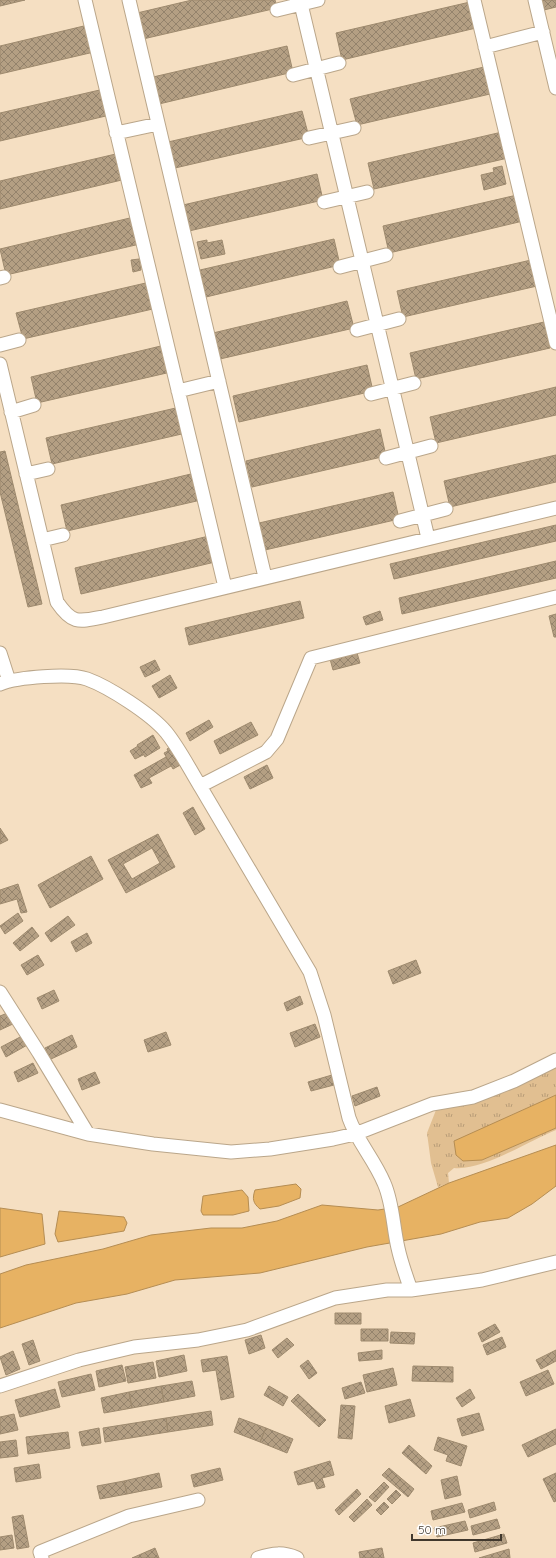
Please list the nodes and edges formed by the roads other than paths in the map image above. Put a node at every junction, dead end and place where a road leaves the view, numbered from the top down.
1 (85, 0) edge
2 (129, 0) edge
3 (318, 0) edge
4 (474, 0) edge
5 (535, 0) edge
6 (301, 2) edge
7 (277, 10) dead end
8 (543, 32) junction
9 (485, 47) junction
10 (339, 63) dead end
11 (317, 69) junction
12 (293, 75) dead end
13 (556, 88) edge
14 (158, 124) junction
15 (354, 128) dead end
16 (116, 133) junction
17 (332, 133) junction
18 (310, 138) dead end
19 (367, 192) dead end
20 (347, 196) junction
21 (324, 202) dead end
22 (386, 255) dead end
23 (362, 262) junction
24 (340, 267) dead end
25 (551, 301) edge
26 (399, 319) dead end
27 (378, 324) junction
28 (357, 330) dead end
29 (19, 340) dead end
30 (556, 343) edge
31 (0, 345) edge
32 (0, 364) edge
33 (219, 381) junction
34 (414, 383) dead end
35 (393, 388) junction
36 (178, 391) junction
37 (371, 394) dead end
38 (34, 405) dead end
39 (11, 412) junction
40 (431, 446) dead end
41 (408, 452) junction
42 (386, 458) dead end
43 (48, 469) dead end
44 (26, 474) junction
45 (556, 508) edge
46 (446, 509) dead end
47 (423, 515) junction
48 (400, 521) dead end
49 (63, 534) dead end
50 (428, 538) junction
51 (42, 540) junction
52 (265, 577) junction
53 (225, 588) junction
54 (556, 597) edge
55 (0, 653) edge
56 (4, 683) edge
57 (200, 786) junction
58 (0, 992) edge
59 (556, 1060) edge
60 (0, 1110) edge
61 (88, 1134) junction
62 (354, 1134) junction
63 (556, 1262) edge
64 (411, 1290) junction
65 (0, 1386) edge
66 (198, 1500) dead end
67 (42, 1558) edge
68 (258, 1558) edge
69 (297, 1558) edge

1 - 16 street
2 - 14 street
3 - 6 street
4 - 9 street
5 - 8 street
6 - 7 street
6 - 11 street
8 - 9 street
8 - 13 street
9 - 25 street
10 - 11 street
11 - 12 street
11 - 17 street
14 - 16 street
14 - 33 street
15 - 17 street
16 - 36 street
17 - 18 street
17 - 20 street
19 - 20 street
20 - 21 street
20 - 23 street
22 - 23 street
23 - 24 street
23 - 27 street
25 - 30 street
26 - 27 street
27 - 28 street
27 - 35 street
29 - 31 street
32 - 39 street
33 - 36 street
33 - 52 street
34 - 35 street
35 - 37 street
35 - 41 street
36 - 53 street
38 - 39 street
39 - 44 street
40 - 41 street
41 - 42 street
41 - 47 street
43 - 44 street
44 - 51 street
45 - 50 street
46 - 47 street
47 - 48 street
47 - 50 street
49 - 51 street
50 - 52 street
51 - 53 street
52 - 53 street
54 - 57 street
55 - 56 street
56 - 57 street
57 - 62 street
58 - 61 street
59 - 62 street
60 - 61 street
61 - 62 street
62 - 64 street
63 - 64 street
64 - 65 street
66 - 67 street
68 - 69 street

